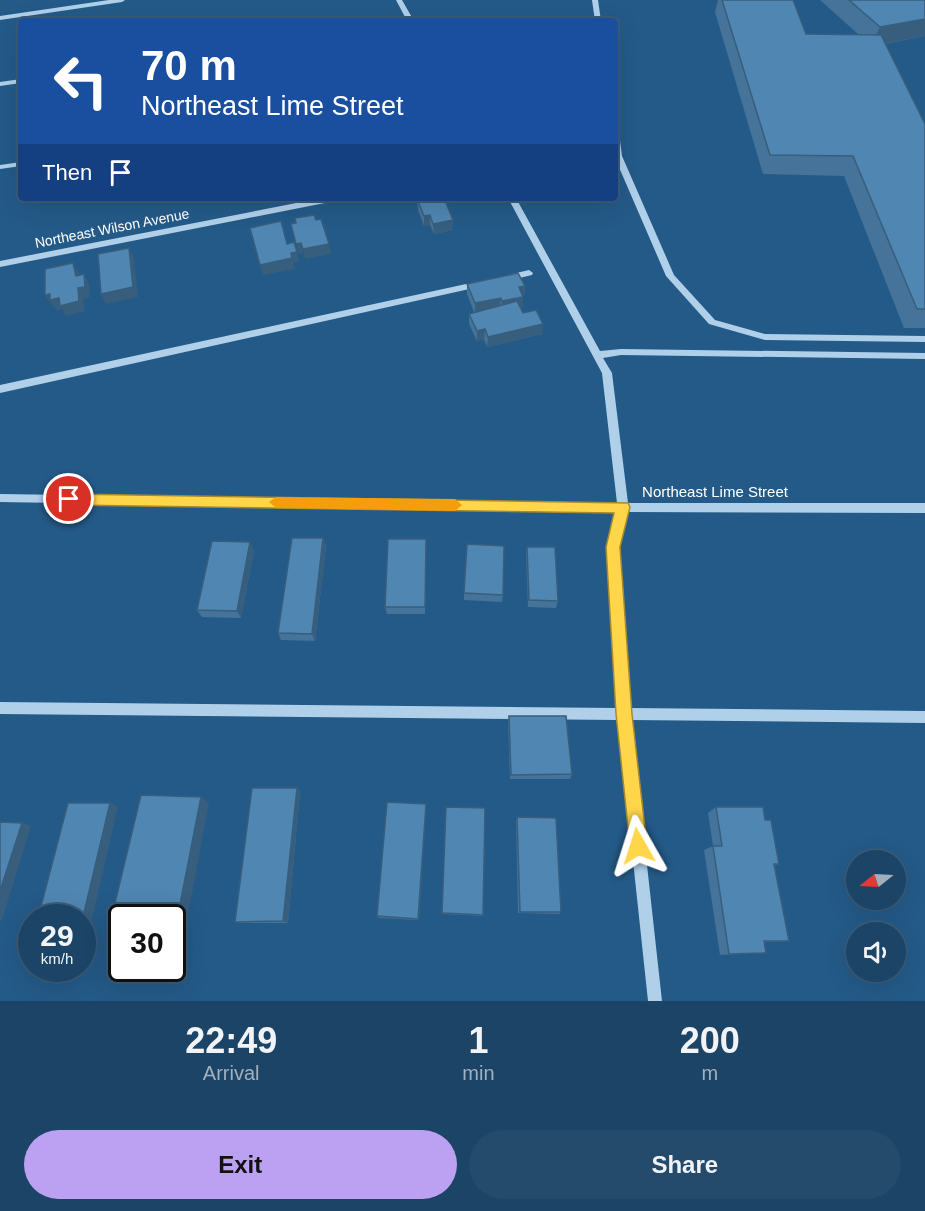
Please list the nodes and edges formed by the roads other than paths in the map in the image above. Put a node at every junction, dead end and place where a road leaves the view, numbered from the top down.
1 (122, 0) edge
2 (399, 0) edge
3 (595, 0) edge
4 (0, 18) edge
5 (409, 18) edge
6 (598, 18) edge
7 (18, 81) edge
8 (0, 84) edge
9 (618, 156) edge
10 (18, 164) edge
11 (0, 167) edge
12 (320, 201) edge
13 (514, 201) edge
14 (0, 264) edge
15 (529, 273) dead end
16 (925, 339) edge
17 (597, 355) junction
18 (925, 356) edge
19 (0, 389) edge
20 (0, 498) edge
21 (623, 507) junction
22 (925, 508) edge
23 (0, 708) edge
24 (624, 714) junction
25 (925, 717) edge
26 (655, 1001) edge

1 - 4 street
2 - 5 street
3 - 6 street
7 - 8 street
9 - 16 street
10 - 11 street
12 - 14 street, Northeast Wilson Avenue
13 - 17 street
15 - 19 street
17 - 18 street
17 - 21 street
20 - 21 street, Northeast Lime Street
21 - 22 street, Northeast Lime Street
21 - 24 street
23 - 24 street
24 - 25 street
24 - 26 street

